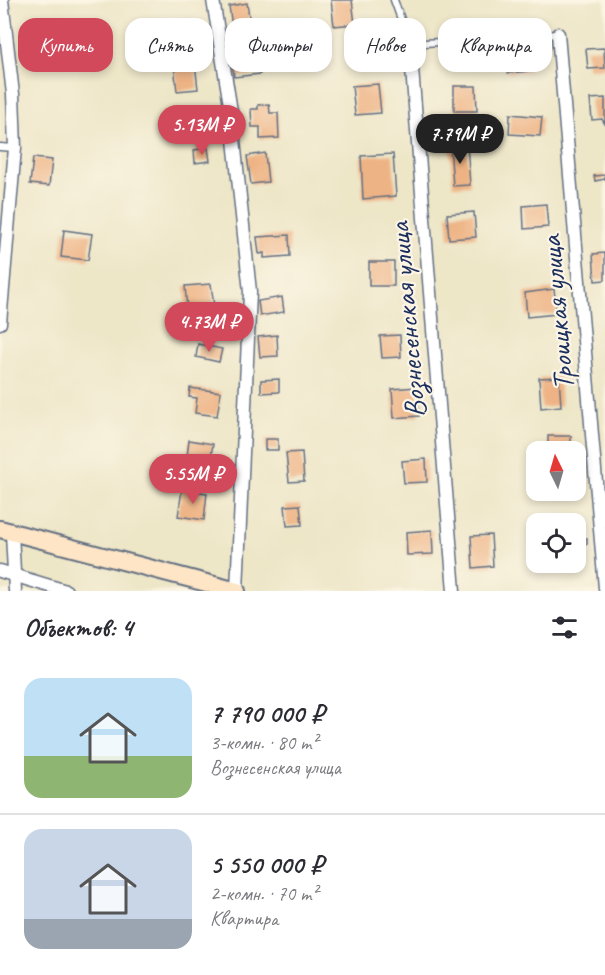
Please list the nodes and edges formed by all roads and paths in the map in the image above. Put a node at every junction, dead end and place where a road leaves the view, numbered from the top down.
1 (2, 0) edge
2 (213, 0) edge
3 (394, 0) edge
4 (401, 18) edge
5 (558, 34) joint
6 (426, 43) edge
7 (412, 72) edge
8 (0, 147) edge
9 (15, 148) junction
10 (0, 323) edge
11 (6, 531) edge
12 (0, 571) edge
13 (15, 576) junction
14 (605, 588) edge
15 (15, 591) edge
16 (66, 591) edge
17 (237, 591) edge
18 (454, 591) edge

1 - 9 street
2 - 17 street
3 - 4 lane
5 - 6 lane
5 - 14 street, Троицкая улица
7 - 18 street, Вознесенская улица
8 - 9 lane
9 - 10 street
11 - 13 street
11 - 17 street
12 - 13 street
13 - 15 street
13 - 16 street

